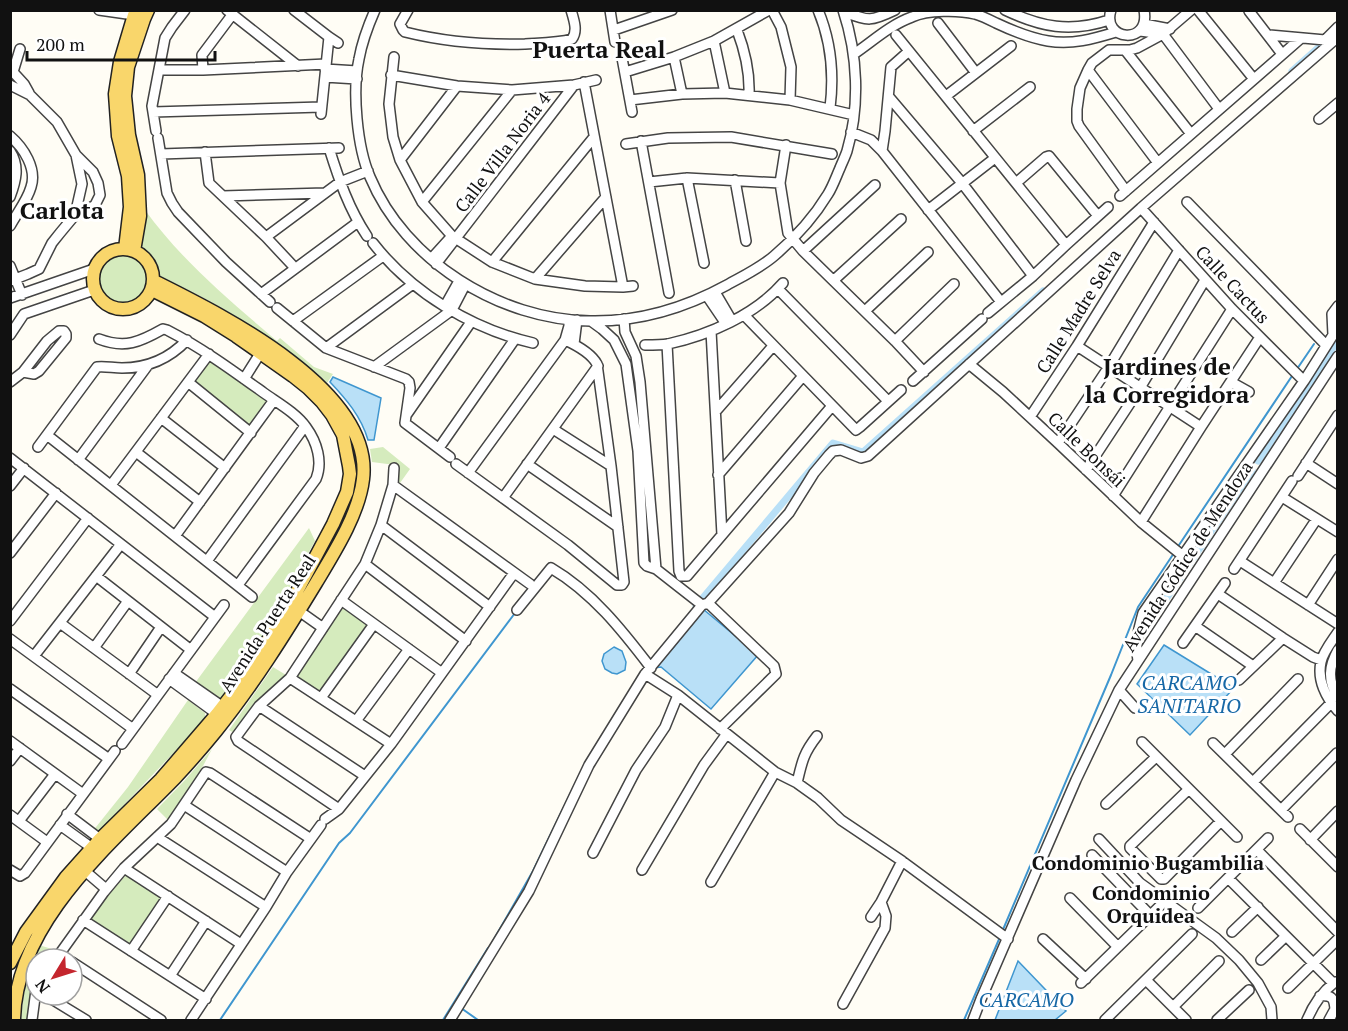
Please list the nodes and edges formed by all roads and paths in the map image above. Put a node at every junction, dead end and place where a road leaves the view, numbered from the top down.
1 (99, 10) edge
2 (148, 10) edge
3 (185, 10) edge
4 (294, 10) edge
5 (375, 10) edge
6 (408, 10) edge
7 (572, 10) edge
8 (610, 10) edge
9 (672, 10) edge
10 (771, 10) edge
11 (818, 10) edge
12 (895, 10) edge
13 (1005, 10) edge
14 (1144, 10) edge
15 (1191, 10) edge
16 (1198, 10) edge
17 (843, 11) edge
18 (1250, 11) edge
19 (135, 13) edge
20 (230, 13) edge
21 (1110, 15) edge
22 (938, 23) dead end
23 (1142, 27) junction
24 (1338, 27) edge
25 (614, 30) junction
26 (737, 30) junction
27 (1116, 32) junction
28 (1166, 32) junction
29 (896, 35) dead end
30 (1269, 35) junction
31 (329, 37) junction
32 (1338, 38) edge
33 (1300, 39) junction
34 (714, 41) junction
35 (615, 42) dead end
36 (338, 43) dead end
37 (1011, 46) dead end
38 (20, 49) dead end
39 (1125, 50) junction
40 (909, 51) junction
41 (854, 54) junction
42 (1282, 54) junction
43 (394, 57) dead end
44 (674, 57) junction
45 (622, 58) dead end
46 (298, 66) junction
47 (159, 70) junction
48 (203, 70) junction
49 (325, 70) junction
50 (1088, 70) junction
51 (12, 72) edge
52 (625, 72) junction
53 (976, 73) junction
54 (353, 75) junction
55 (391, 75) junction
56 (1253, 78) junction
57 (596, 80) dead end
58 (584, 82) junction
59 (10, 85) edge
60 (574, 85) junction
61 (457, 86) junction
62 (1030, 87) dead end
63 (512, 90) junction
64 (725, 93) junction
65 (682, 94) junction
66 (30, 95) junction
67 (749, 95) junction
68 (946, 96) junction
69 (889, 97) junction
70 (630, 100) junction
71 (790, 100) junction
72 (1338, 103) edge
73 (830, 108) junction
74 (1219, 109) junction
75 (153, 112) junction
76 (632, 112) dead end
77 (852, 115) junction
78 (1319, 119) dead end
79 (885, 131) junction
80 (973, 131) junction
81 (856, 132) junction
82 (1191, 134) junction
83 (594, 137) junction
84 (12, 140) edge
85 (641, 141) junction
86 (626, 144) dead end
87 (786, 145) junction
88 (329, 148) junction
89 (339, 148) dead end
90 (10, 151) edge
91 (882, 151) junction
92 (205, 152) junction
93 (161, 154) junction
94 (832, 154) dead end
95 (76, 155) junction
96 (995, 158) junction
97 (400, 160) junction
98 (1158, 163) junction
99 (365, 176) junction
100 (687, 178) junction
101 (735, 180) junction
102 (649, 182) junction
103 (780, 183) junction
104 (962, 183) junction
105 (1016, 183) junction
106 (338, 185) junction
107 (875, 185) dead end
108 (325, 192) junction
109 (223, 196) junction
110 (10, 197) edge
111 (606, 197) junction
112 (10, 202) edge
113 (422, 202) junction
114 (1187, 202) dead end
115 (1108, 207) dead end
116 (21, 208) junction
117 (1141, 208) junction
118 (928, 210) junction
119 (75, 215) junction
120 (1098, 216) junction
121 (901, 219) dead end
122 (358, 222) junction
123 (1154, 222) junction
124 (10, 226) edge
125 (266, 237) junction
126 (454, 238) junction
127 (746, 241) dead end
128 (795, 242) junction
129 (1065, 244) junction
130 (129, 250) junction
131 (1179, 250) junction
132 (928, 252) dead end
133 (383, 256) junction
134 (436, 259) junction
135 (492, 262) junction
136 (704, 263) dead end
137 (10, 266) edge
138 (295, 268) junction
139 (94, 269) junction
140 (1033, 276) junction
141 (535, 279) junction
142 (13, 280) edge
143 (834, 280) junction
144 (1205, 280) junction
145 (413, 284) junction
146 (954, 284) dead end
147 (153, 285) junction
148 (461, 286) junction
149 (633, 286) dead end
150 (623, 287) junction
151 (94, 290) junction
152 (669, 293) dead end
153 (261, 294) junction
154 (711, 294) junction
155 (16, 297) edge
156 (1001, 302) junction
157 (1338, 306) edge
158 (449, 308) junction
159 (1232, 309) junction
160 (865, 311) junction
161 (24, 314) junction
162 (744, 315) junction
163 (624, 319) junction
164 (293, 321) junction
165 (591, 321) junction
166 (471, 322) junction
167 (573, 323) junction
168 (729, 323) junction
169 (711, 331) junction
170 (1335, 331) edge
171 (10, 335) edge
172 (1260, 337) junction
173 (99, 339) dead end
174 (515, 339) junction
175 (187, 340) junction
176 (895, 341) junction
177 (569, 342) junction
178 (533, 343) dead end
179 (667, 344) junction
180 (645, 345) dead end
181 (1326, 345) junction
182 (773, 346) junction
183 (1077, 346) junction
184 (326, 348) junction
185 (263, 353) junction
186 (209, 354) junction
187 (1338, 356) edge
188 (969, 364) junction
189 (148, 365) junction
190 (374, 366) junction
191 (598, 366) junction
192 (1108, 368) junction
193 (22, 372) junction
194 (924, 372) junction
195 (803, 376) junction
196 (11, 380) edge
197 (246, 380) junction
198 (913, 381) dead end
199 (1304, 381) junction
200 (188, 382) junction
201 (1231, 382) junction
202 (1140, 388) junction
203 (901, 390) dead end
204 (1249, 392) dead end
205 (274, 400) junction
206 (888, 401) junction
207 (832, 406) junction
208 (1170, 408) junction
209 (716, 411) junction
210 (1338, 415) edge
211 (405, 416) junction
212 (1030, 417) junction
213 (161, 418) junction
214 (305, 426) junction
215 (1201, 427) junction
216 (553, 429) junction
217 (1328, 430) junction
218 (251, 433) junction
219 (47, 435) junction
220 (1338, 436) edge
221 (1058, 443) junction
222 (38, 447) dead end
223 (439, 448) junction
224 (136, 452) junction
225 (10, 458) edge
226 (78, 460) junction
227 (1247, 463) junction
228 (1306, 463) junction
229 (527, 464) junction
230 (612, 466) junction
231 (24, 468) junction
232 (225, 468) junction
233 (394, 468) dead end
234 (1264, 468) junction
235 (1086, 470) junction
236 (468, 473) junction
237 (644, 474) junction
238 (718, 475) junction
239 (393, 484) junction
240 (1338, 484) edge
241 (111, 485) junction
242 (10, 486) edge
243 (56, 493) junction
244 (1113, 496) junction
245 (1282, 497) junction
246 (503, 498) junction
247 (200, 502) junction
248 (88, 518) junction
249 (1316, 520) junction
250 (1141, 522) junction
251 (333, 524) junction
252 (381, 525) junction
253 (618, 527) junction
254 (345, 531) junction
255 (1338, 532) edge
256 (722, 535) junction
257 (175, 536) junction
258 (121, 544) junction
259 (10, 553) edge
260 (1184, 556) junction
261 (1338, 559) edge
262 (207, 561) junction
263 (365, 564) junction
264 (514, 573) junction
265 (96, 576) junction
266 (1225, 583) dead end
267 (1274, 583) junction
268 (530, 584) dead end
269 (238, 585) junction
270 (1218, 594) junction
271 (252, 597) dead end
272 (341, 600) junction
273 (128, 602) junction
274 (705, 604) junction
275 (224, 605) dead end
276 (1308, 605) junction
277 (490, 607) junction
278 (517, 610) dead end
279 (297, 614) junction
280 (215, 617) junction
281 (10, 621) edge
282 (60, 623) junction
283 (1336, 623) edge
284 (374, 624) junction
285 (1195, 626) junction
286 (161, 627) junction
287 (321, 630) junction
288 (1338, 632) edge
289 (1283, 638) junction
290 (10, 639) edge
291 (466, 641) junction
292 (1183, 643) dead end
293 (94, 648) junction
294 (409, 649) junction
295 (191, 650) junction
296 (1338, 650) edge
297 (34, 656) junction
298 (1317, 659) junction
299 (1138, 661) junction
300 (1253, 666) junction
301 (648, 671) junction
302 (442, 673) junction
303 (129, 674) junction
304 (290, 678) junction
305 (175, 679) junction
306 (1298, 679) dead end
307 (1239, 680) dead end
308 (11, 689) edge
309 (1119, 690) junction
310 (158, 695) junction
311 (678, 695) junction
312 (321, 698) junction
313 (1335, 704) edge
314 (259, 706) junction
315 (1135, 708) dead end
316 (220, 711) junction
317 (357, 721) junction
318 (133, 729) junction
319 (723, 732) junction
320 (817, 736) dead end
321 (10, 741) edge
322 (1142, 742) dead end
323 (1213, 743) dead end
324 (391, 744) junction
325 (20, 748) junction
326 (1337, 753) edge
327 (1225, 754) junction
328 (1156, 757) junction
329 (109, 759) junction
330 (10, 761) edge
331 (775, 772) junction
332 (55, 774) junction
333 (365, 777) junction
334 (1253, 782) junction
335 (797, 783) junction
336 (1189, 789) junction
337 (83, 794) junction
338 (1106, 804) dead end
339 (184, 805) junction
340 (339, 809) junction
341 (1281, 810) junction
342 (1338, 811) edge
343 (67, 814) junction
344 (10, 815) edge
345 (1288, 817) dead end
346 (19, 821) junction
347 (1221, 821) junction
348 (60, 825) junction
349 (1300, 829) dead end
350 (158, 837) junction
351 (1237, 837) dead end
352 (1268, 838) dead end
353 (311, 839) junction
354 (1099, 839) dead end
355 (1310, 840) junction
356 (47, 842) junction
357 (96, 844) junction
358 (1257, 850) junction
359 (593, 853) dead end
360 (1092, 855) dead end
361 (902, 861) junction
362 (1338, 867) edge
363 (124, 868) junction
364 (10, 870) edge
365 (642, 870) dead end
366 (1139, 871) junction
367 (287, 872) junction
368 (84, 873) junction
369 (1228, 878) junction
370 (711, 882) dead end
371 (105, 891) junction
372 (168, 896) junction
373 (1070, 898) dead end
374 (881, 902) junction
375 (1162, 903) junction
376 (266, 907) junction
377 (1258, 907) junction
378 (1198, 908) dead end
379 (1150, 915) junction
380 (871, 917) dead end
381 (83, 920) junction
382 (206, 921) junction
383 (1232, 932) dead end
384 (1338, 932) edge
385 (1192, 934) dead end
386 (1286, 936) junction
387 (1008, 939) junction
388 (1043, 939) dead end
389 (1338, 939) edge
390 (241, 944) junction
391 (66, 947) edge
392 (1118, 947) junction
393 (131, 951) junction
394 (1261, 960) dead end
395 (1219, 961) dead end
396 (10, 963) edge
397 (1313, 963) junction
398 (84, 970) edge
399 (170, 976) junction
400 (1146, 980) junction
401 (1335, 982) edge
402 (1288, 988) dead end
403 (1249, 990) dead end
404 (1320, 996) junction
405 (13, 997) edge
406 (206, 999) junction
407 (843, 1004) dead end
408 (65, 1007) edge
409 (1173, 1007) junction
410 (1336, 1008) edge
411 (14, 1020) edge
412 (86, 1020) edge
413 (161, 1020) edge
414 (191, 1020) edge
415 (450, 1020) edge
416 (973, 1020) edge
417 (1106, 1020) edge
418 (1186, 1020) edge
419 (1217, 1020) edge
420 (1272, 1020) edge
421 (1307, 1020) edge
422 (1329, 1020) edge

1 - 19 street
2 - 130 main road
3 - 47 street
4 - 31 street
5 - 54 street
6 - 7 street
8 - 25 street
9 - 25 street
10 - 26 street
10 - 71 street
11 - 73 street
12 - 17 street
13 - 21 street
14 - 23 street
15 - 28 street
16 - 56 street
17 - 41 street
18 - 30 street
19 - 130 main road
20 - 46 street
20 - 48 street
21 - 27 street
22 - 53 street
23 - 27 street
23 - 28 street
24 - 33 street
25 - 35 street
26 - 34 street
26 - 67 street
27 - 41 street
28 - 39 street
28 - 74 street
29 - 40 street
30 - 33 street
30 - 42 street
31 - 36 street
31 - 49 street
32 - 117 street
33 - 42 street
34 - 44 street
34 - 64 street
37 - 53 street
38 - 51 street
39 - 50 street
39 - 82 street
40 - 68 street
40 - 69 street
41 - 77 street
42 - 56 street
43 - 55 street, Calle Villa Noria 4
44 - 52 street
44 - 65 street
45 - 52 street
46 - 48 street
46 - 49 street
47 - 48 street
47 - 75 street
49 - 54 street
49 - 75 street
50 - 98 street
50 - 98 street
51 - 66 street
52 - 70 street
53 - 68 street
54 - 99 street
55 - 61 street, Calle Villa Noria 4
55 - 97 street, Calle Villa Noria 4
56 - 74 street
57 - 58 street, Calle Villa Noria 4
58 - 60 street, Calle Villa Noria 4
58 - 83 street
59 - 66 street
60 - 63 street, Calle Villa Noria 4
60 - 126 street, Calle Villa Noria 4
61 - 63 street, Calle Villa Noria 4
61 - 97 street
62 - 80 street
63 - 113 street, Calle Villa Noria 4
64 - 65 street
64 - 67 street
65 - 70 street
66 - 95 street
67 - 71 street
68 - 80 street
69 - 79 street
69 - 104 street
70 - 76 street
71 - 73 street
72 - 78 street
73 - 77 street
74 - 82 street
75 - 93 street
77 - 81 street
79 - 81 street
79 - 91 street
80 - 96 street
81 - 91 street
81 - 128 street
82 - 98 street
83 - 111 street
83 - 135 street
84 - 116 street
85 - 86 street
85 - 87 street
85 - 102 street
87 - 94 street
87 - 103 street
88 - 89 street
88 - 92 street
88 - 106 street
90 - 110 street
91 - 118 street
92 - 93 street
92 - 109 street
93 - 153 street
95 - 119 street
95 - 119 street
96 - 104 street
96 - 105 street
97 - 113 street, Calle Villa Noria 4
99 - 106 street
99 - 134 street
100 - 101 street
100 - 102 street
100 - 136 street
101 - 103 street
101 - 127 street
102 - 152 street
103 - 128 street
104 - 118 street
104 - 140 street
105 - 120 street
105 - 129 street
106 - 108 street
106 - 122 street
107 - 128 street
108 - 109 street
108 - 125 street
109 - 125 street
111 - 141 street
111 - 150 street
112 - 116 street
113 - 126 street, Calle Villa Noria 4
114 - 181 street
115 - 120 street
116 - 124 street
117 - 123 street, Calle Cactus
117 - 188 street
118 - 156 street
119 - 142 street
120 - 129 street
121 - 143 street
122 - 133 street
122 - 138 street
123 - 131 street, Calle Cactus
123 - 183 street, Calle Madre Selva
125 - 138 street
126 - 134 street, Calle Villa Noria 4
126 - 135 street, Calle Villa Noria 4
128 - 143 street
128 - 154 street
129 - 140 street
130 - 139 main road
130 - 147 main road
131 - 144 street, Calle Cactus
131 - 192 street
132 - 160 street
133 - 145 street
133 - 164 street
134 - 148 street
135 - 141 street, Calle Villa Noria 4
137 - 142 street
138 - 153 street
139 - 151 main road
139 - 155 street
140 - 156 street
141 - 150 street, Calle Villa Noria 4
142 - 155 street
143 - 160 street
144 - 159 street, Calle Cactus
144 - 202 street
145 - 158 street
145 - 184 street
146 - 176 street
147 - 151 main road
147 - 185 main road, Avenida Puerta Real
147 - 254 main road, Avenida Puerta Real
148 - 158 street
148 - 167 street
149 - 150 street, Calle Villa Noria 4
151 - 161 street
153 - 164 street
154 - 163 street
154 - 168 street
155 - 161 street
156 - 194 street
157 - 170 street
158 - 166 street
158 - 190 street
159 - 172 street, Calle Cactus
159 - 208 street
160 - 176 street
161 - 171 street
162 - 168 street
162 - 182 street
162 - 206 street
163 - 165 street
163 - 237 street
164 - 184 street
165 - 167 street
165 - 237 street
166 - 174 street
166 - 211 street
167 - 177 street
168 - 169 street
169 - 179 street
169 - 209 street
170 - 181 street
172 - 199 street, Calle Cactus
172 - 201 street
173 - 175 street
174 - 178 street
174 - 223 street
175 - 186 street
175 - 189 street
176 - 194 street
177 - 191 street
177 - 236 street
179 - 180 street
179 - 256 street
181 - 199 street
182 - 195 street
182 - 209 street
183 - 192 street
183 - 212 street, Calle Madre Selva
184 - 190 street
185 - 197 street
185 - 251 main road, Avenida Puerta Real
186 - 197 street
186 - 200 street
187 - 234 street, Avenida Códice de Mendoza
188 - 212 street, Calle Bonsái
188 - 274 street
189 - 219 street
189 - 226 street
190 - 211 street
191 - 216 street
191 - 230 street
192 - 202 street
192 - 221 street
193 - 193 street
193 - 196 street
194 - 198 street
195 - 207 street
195 - 238 street
197 - 205 street
199 - 227 street
200 - 213 street
200 - 218 street
201 - 204 street
201 - 215 street
202 - 208 street
202 - 235 street
203 - 206 street
205 - 214 street
205 - 218 street
206 - 207 street
207 - 256 street
208 - 215 street
208 - 244 street
209 - 238 street
210 - 217 street
211 - 223 street
212 - 221 street, Calle Bonsái
213 - 224 street
213 - 232 street
214 - 262 street
214 - 269 street
215 - 250 street
216 - 229 street
216 - 230 street
217 - 220 street
217 - 228 street
218 - 232 street
219 - 222 street
219 - 226 street
221 - 235 street, Calle Bonsái
223 - 236 street
224 - 241 street
224 - 247 street
225 - 231 street
226 - 241 street
227 - 234 street
227 - 260 street
228 - 240 street
228 - 245 street
229 - 246 street
229 - 253 street
230 - 253 street
231 - 242 street
231 - 243 street
232 - 247 street
233 - 239 street
234 - 299 street, Avenida Códice de Mendoza
235 - 244 street, Calle Bonsái
236 - 246 street
237 - 274 street
238 - 256 street
239 - 252 street
239 - 264 street
241 - 257 street
243 - 248 street
243 - 259 street
244 - 250 street, Calle Bonsái
245 - 249 street
245 - 267 street
246 - 253 street
247 - 257 street
248 - 258 street
248 - 281 street
249 - 255 street
249 - 267 street
250 - 260 street, Calle Bonsái
251 - 254 main road
251 - 316 main road, Avenida Puerta Real
252 - 263 street
252 - 277 street
254 - 279 main road, Avenida Puerta Real
257 - 262 street
258 - 265 street
258 - 280 street
260 - 299 street
261 - 276 street
262 - 269 street
263 - 272 street
263 - 291 street
264 - 268 street
264 - 277 street
265 - 273 street
265 - 282 street
266 - 270 street
267 - 276 street
269 - 271 street
270 - 285 street
270 - 289 street
272 - 284 street
272 - 287 street
273 - 286 street
273 - 293 street
274 - 301 street
274 - 319 street
275 - 280 street
276 - 283 street
277 - 291 street
278 - 301 street
279 - 287 street
279 - 368 main road, Avenida Puerta Real
280 - 295 street
282 - 293 street
282 - 297 street
284 - 294 street
284 - 312 street
285 - 292 street
285 - 300 street
286 - 295 street
286 - 303 street
287 - 304 street
288 - 298 street
289 - 298 street
289 - 300 street
290 - 297 street
291 - 302 street
293 - 303 street
294 - 302 street
294 - 317 street
295 - 305 street
296 - 313 street
297 - 318 street
298 - 313 street
299 - 309 street, Avenida Códice de Mendoza
300 - 307 street
301 - 311 street
301 - 415 street
302 - 324 street
303 - 310 street
304 - 312 street
304 - 314 street
305 - 310 street
305 - 316 street
306 - 327 street
308 - 329 street
309 - 315 street
309 - 387 street, Avenida Códice de Mendoza
310 - 318 street
311 - 319 street
311 - 359 street
312 - 317 street
313 - 334 street
314 - 333 street
314 - 340 street
316 - 357 main road, Avenida Puerta Real
317 - 324 street
318 - 329 street
319 - 331 street
319 - 365 street
320 - 335 street
321 - 325 street
322 - 328 street
323 - 327 street
324 - 333 street
325 - 330 street
325 - 332 street
326 - 341 street
327 - 334 street
328 - 336 street
328 - 338 street
329 - 337 street
331 - 335 street
331 - 370 street
332 - 337 street
332 - 346 street
333 - 340 street
334 - 341 street
335 - 361 street
336 - 347 street
336 - 366 street
337 - 343 street
339 - 350 street
339 - 353 street
339 - 367 street
340 - 353 street
341 - 345 street
342 - 355 street
343 - 348 street
343 - 357 street
344 - 346 street
346 - 356 street
347 - 351 street
347 - 366 street
348 - 356 street
348 - 357 street
349 - 355 street
350 - 363 street
350 - 376 street
352 - 358 street
353 - 367 street
354 - 366 street
355 - 362 street
356 - 364 street
357 - 396 main road, Avenida Puerta Real
358 - 369 street
358 - 384 street
360 - 379 street
361 - 374 street
361 - 387 street
363 - 371 street
363 - 372 street
366 - 375 street
367 - 376 street
368 - 371 street
368 - 405 main road, Avenida Puerta Real
369 - 377 street
369 - 378 street
371 - 381 street
372 - 382 street
372 - 393 street
373 - 392 street
374 - 380 street
374 - 407 street
375 - 379 street
375 - 420 street
376 - 390 street
377 - 383 street
377 - 386 street
379 - 392 street
381 - 391 street
381 - 393 street
382 - 390 street
382 - 399 street
385 - 400 street
386 - 394 street
386 - 397 street
387 - 416 street, Avenida Códice de Mendoza
388 - 392 street
389 - 397 street
390 - 406 street
393 - 399 street
395 - 409 street
397 - 401 street
397 - 402 street
398 - 413 street
399 - 406 street
400 - 409 street
400 - 417 street
401 - 404 street
403 - 419 street
404 - 410 street
404 - 421 street
405 - 411 main road, Avenida Puerta Real
406 - 414 street
408 - 412 street
409 - 418 street
410 - 422 street

